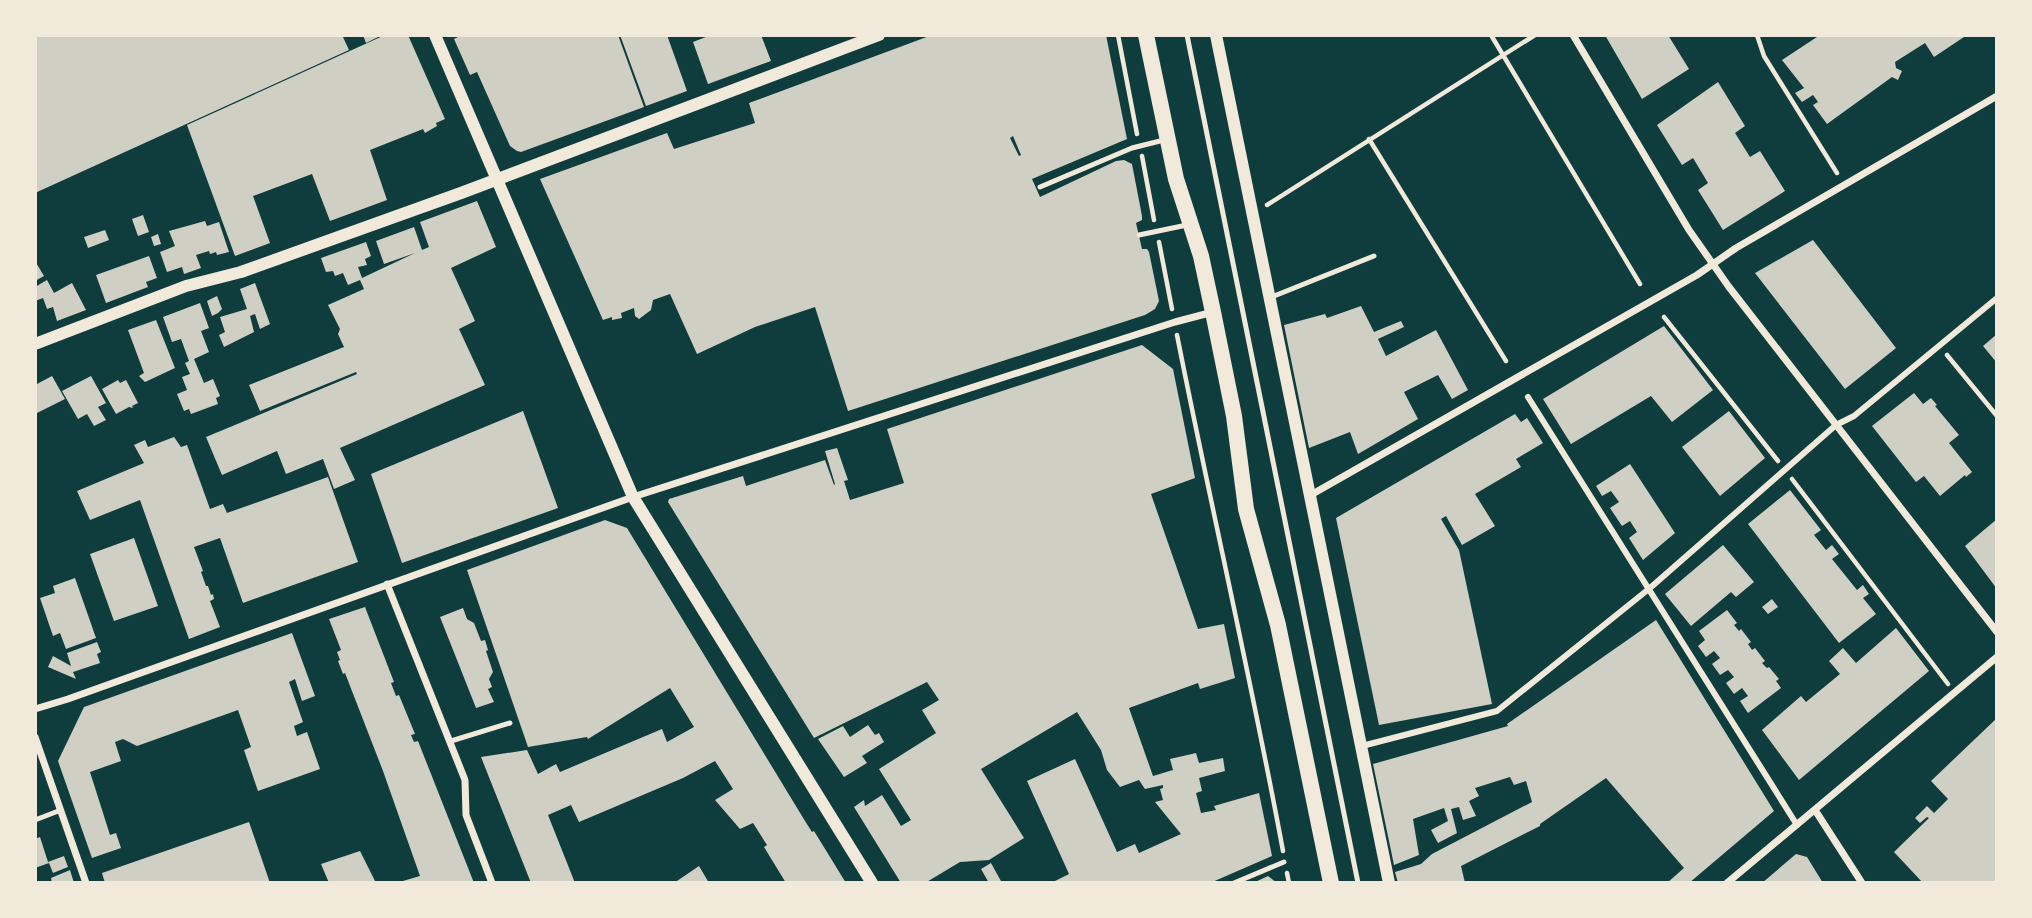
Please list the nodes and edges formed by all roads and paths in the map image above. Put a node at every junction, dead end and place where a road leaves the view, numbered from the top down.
1 (435, 35) edge
2 (879, 35) edge
3 (1118, 35) edge
4 (1146, 35) edge
5 (1187, 35) edge
6 (1216, 35) edge
7 (1491, 35) edge
8 (1535, 35) edge
9 (1573, 35) edge
10 (1757, 35) edge
11 (1503, 55) junction
12 (1997, 96) edge
13 (1369, 139) junction
14 (1167, 140) junction
15 (1140, 146) junction
16 (497, 178) junction
17 (1844, 185) junction
18 (1040, 187) dead end
19 (1258, 211) dead end
20 (1190, 224) junction
21 (1156, 232) junction
22 (1139, 235) dead end
23 (1374, 256) dead end
24 (1713, 264) junction
25 (1640, 284) dead end
26 (1269, 298) junction
27 (1997, 298) edge
28 (1213, 312) junction
29 (1664, 317) dead end
30 (1175, 322) junction
31 (35, 344) edge
32 (1940, 346) junction
33 (1506, 361) dead end
34 (1528, 397) dead end
35 (1997, 416) edge
36 (1836, 425) junction
37 (1784, 470) junction
38 (1309, 496) junction
39 (633, 497) junction
40 (1222, 515) dead end
41 (1213, 517) junction
42 (387, 584) junction
43 (1650, 588) junction
44 (1997, 632) edge
45 (1997, 657) edge
46 (1949, 684) dead end
47 (35, 709) edge
48 (510, 723) dead end
49 (35, 737) edge
50 (451, 741) junction
51 (1362, 746) junction
52 (61, 810) junction
53 (1815, 810) junction
54 (35, 820) edge
55 (1797, 825) junction
56 (1284, 862) junction
57 (86, 883) edge
58 (492, 883) edge
59 (872, 883) edge
60 (1234, 883) edge
61 (1289, 883) edge
62 (1331, 883) edge
63 (1358, 883) edge
64 (1389, 883) edge
65 (1727, 883) edge
66 (1862, 883) edge

1 - 16 street
2 - 16 street
3 - 15 path
4 - 14 main road
5 - 63 lane
6 - 26 street
7 - 11 path
8 - 11 path
9 - 24 street
10 - 17 path
11 - 13 path
11 - 25 path
12 - 17 street
13 - 19 path
13 - 33 path
14 - 15 lane
14 - 20 main road
15 - 18 lane
15 - 21 path
16 - 31 street
16 - 39 street
17 - 24 street
20 - 21 lane
20 - 28 main road
21 - 22 lane
21 - 30 path
23 - 26 lane
24 - 36 street
24 - 38 street
26 - 38 street
27 - 32 street
28 - 30 street
28 - 62 main road
29 - 37 path
30 - 39 street
30 - 41 path
32 - 35 path
32 - 36 street
34 - 43 street
36 - 37 street
36 - 44 street
37 - 43 street
37 - 46 path
38 - 51 street
39 - 42 street
39 - 59 street
40 - 41 path
41 - 56 path
42 - 47 street
42 - 50 street
43 - 51 street
43 - 55 street
45 - 53 street
48 - 50 lane
49 - 52 street
50 - 58 street
51 - 64 street
52 - 54 lane
52 - 57 street
53 - 55 street
53 - 66 street
55 - 65 street
56 - 60 lane
56 - 61 path

